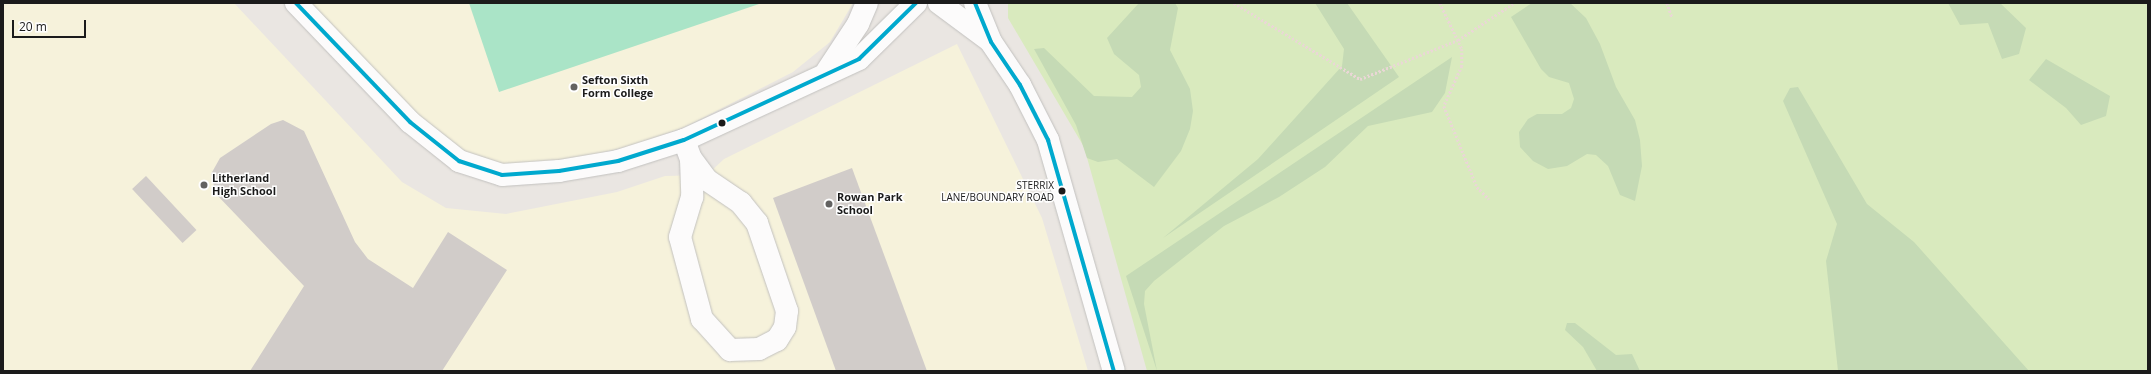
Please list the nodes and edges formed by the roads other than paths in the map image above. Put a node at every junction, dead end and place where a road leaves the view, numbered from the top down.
1 (296, 3) edge
2 (867, 3) edge
3 (916, 3) edge
4 (939, 3) edge
5 (975, 3) edge
6 (991, 42) junction
7 (827, 71) junction
8 (688, 149) junction
9 (1114, 371) edge

1 - 8 street
2 - 7 street
3 - 7 street
4 - 6 street
5 - 6 street
6 - 9 street
7 - 8 street
8 - 8 street

